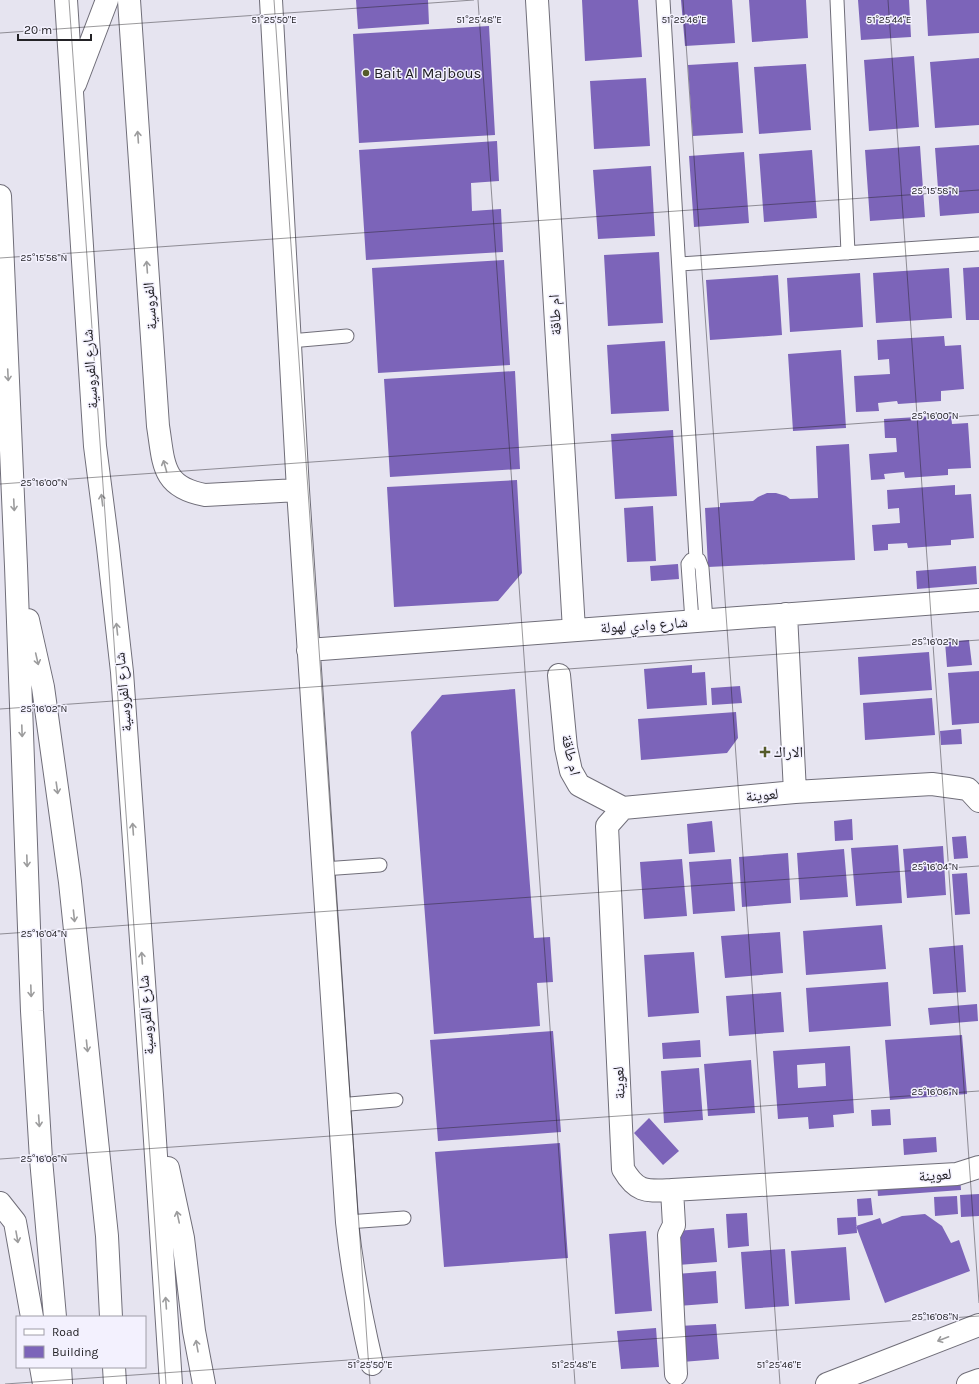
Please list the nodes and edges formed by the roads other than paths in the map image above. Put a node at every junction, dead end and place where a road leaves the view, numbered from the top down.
1 (66, 0) edge
2 (107, 0) edge
3 (129, 0) edge
4 (271, 0) edge
5 (537, 0) edge
6 (663, 0) edge
7 (837, 0) edge
8 (73, 91) junction
9 (0, 196) edge
10 (979, 244) edge
11 (848, 253) junction
12 (680, 264) junction
13 (347, 336) dead end
14 (290, 341) junction
15 (298, 490) junction
16 (16, 566) junction
17 (979, 600) edge
18 (786, 614) junction
19 (699, 621) junction
20 (574, 630) junction
21 (308, 650) junction
22 (559, 675) dead end
23 (795, 792) junction
24 (979, 801) edge
25 (623, 808) junction
26 (380, 865) dead end
27 (323, 868) junction
28 (152, 1095) junction
29 (396, 1100) dead end
30 (338, 1105) junction
31 (979, 1167) edge
32 (666, 1190) junction
33 (0, 1203) edge
34 (404, 1218) dead end
35 (347, 1222) junction
36 (32, 1316) edge
37 (55, 1316) edge
38 (111, 1316) edge
39 (979, 1325) edge
40 (372, 1364) dead end
41 (41, 1368) edge
42 (60, 1368) edge
43 (114, 1368) edge
44 (676, 1374) dead end
45 (979, 1380) edge
46 (44, 1384) edge
47 (61, 1384) edge
48 (115, 1384) edge
49 (171, 1384) edge
50 (204, 1384) edge
51 (827, 1384) edge
52 (968, 1384) edge

1 - 8 main road, شارع الفروسية
2 - 8 main road
15 -> 3 main road, الفروسية
4 - 14 main road
5 - 20 main road, ام طاقة
6 - 12 lane
7 - 11 lane
28 -> 8 main road, شارع الفروسية
9 -> 16 main road
10 - 11 lane
11 - 12 lane
12 - 19 lane
13 - 14 lane
14 - 15 main road
15 - 21 main road
16 -> 37 main road
16 -> 38 main road
17 - 18 main road, شارع وادي لهولة
18 - 19 main road, شارع وادي لهولة
18 - 23 main road, لعوينة
19 - 20 main road, شارع وادي لهولة
20 - 21 main road, شارع وادي لهولة
21 - 27 main road
22 - 25 main road, ام طاقة
23 - 24 main road, لعوينة
23 - 25 main road, لعوينة
25 - 32 main road, لعوينة
26 - 27 lane
27 - 30 main road
49 -> 28 main road, شارع الفروسية
50 -> 28 main road
29 - 30 lane
30 - 35 main road
31 - 32 main road, لعوينة
32 - 44 main road
33 -> 36 main road
34 - 35 lane
35 - 40 main road
39 -> 51 main road
41 - 46 main road
42 - 47 main road
43 - 48 main road
45 - 52 main road

